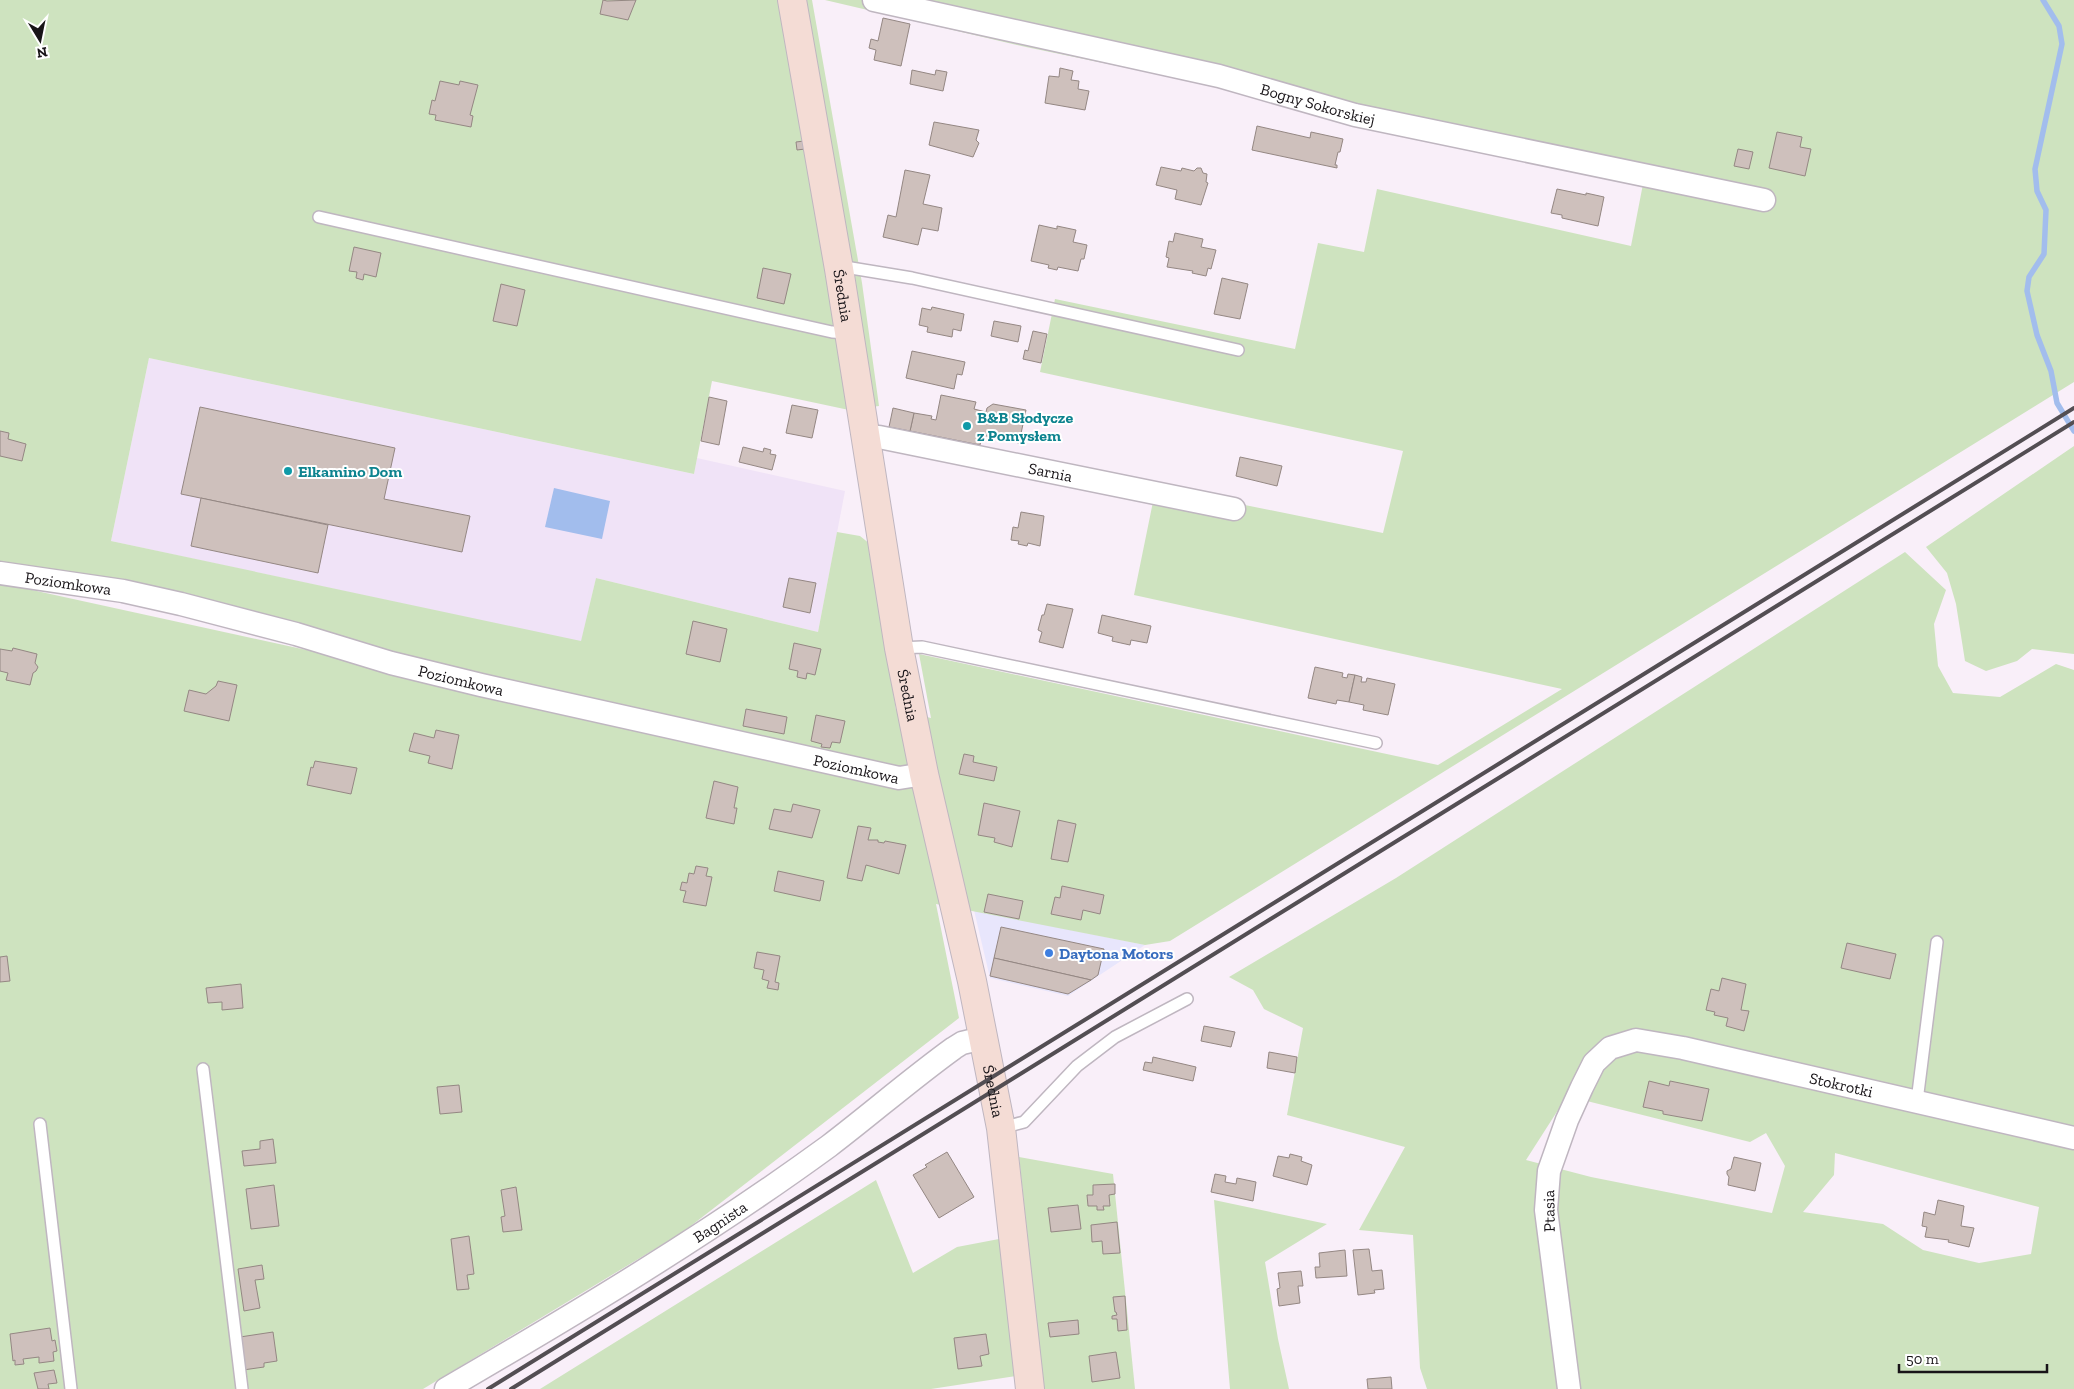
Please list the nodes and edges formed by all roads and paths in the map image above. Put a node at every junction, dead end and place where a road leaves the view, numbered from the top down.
1 (792, 0) edge
2 (874, 0) edge
3 (1764, 200) dead end
4 (320, 217) dead end
5 (839, 269) junction
6 (849, 332) junction
7 (1238, 350) dead end
8 (866, 438) junction
9 (1234, 509) dead end
10 (0, 573) edge
11 (899, 648) junction
12 (1376, 743) dead end
13 (924, 774) junction
14 (1937, 942) dead end
15 (1187, 999) dead end
16 (983, 1038) junction
17 (1610, 1048) joint
18 (203, 1069) dead end
19 (1917, 1101) junction
20 (40, 1124) dead end
21 (1001, 1128) junction
22 (2074, 1138) edge
23 (71, 1389) edge
24 (242, 1389) edge
25 (446, 1389) edge
26 (1030, 1389) edge
27 (1569, 1389) edge

1 - 5 street, Średnia
2 - 3 street, Bogny Sokorskiej
4 - 6 lane
5 - 6 street, Średnia
5 - 7 lane
6 - 8 street, Średnia
8 - 9 street, Sarnia
8 - 11 street, Średnia
10 - 13 street, Poziomkowa
11 - 12 lane
11 - 13 street, Średnia
13 - 16 street, Średnia
14 - 19 lane
15 - 21 lane
16 - 21 street, Średnia
16 - 25 street, Bagnista
17 - 19 street, Stokrotki
17 - 27 street, Ptasia
18 - 24 lane
19 - 22 street, Stokrotki
20 - 23 lane
21 - 26 street, Średnia

